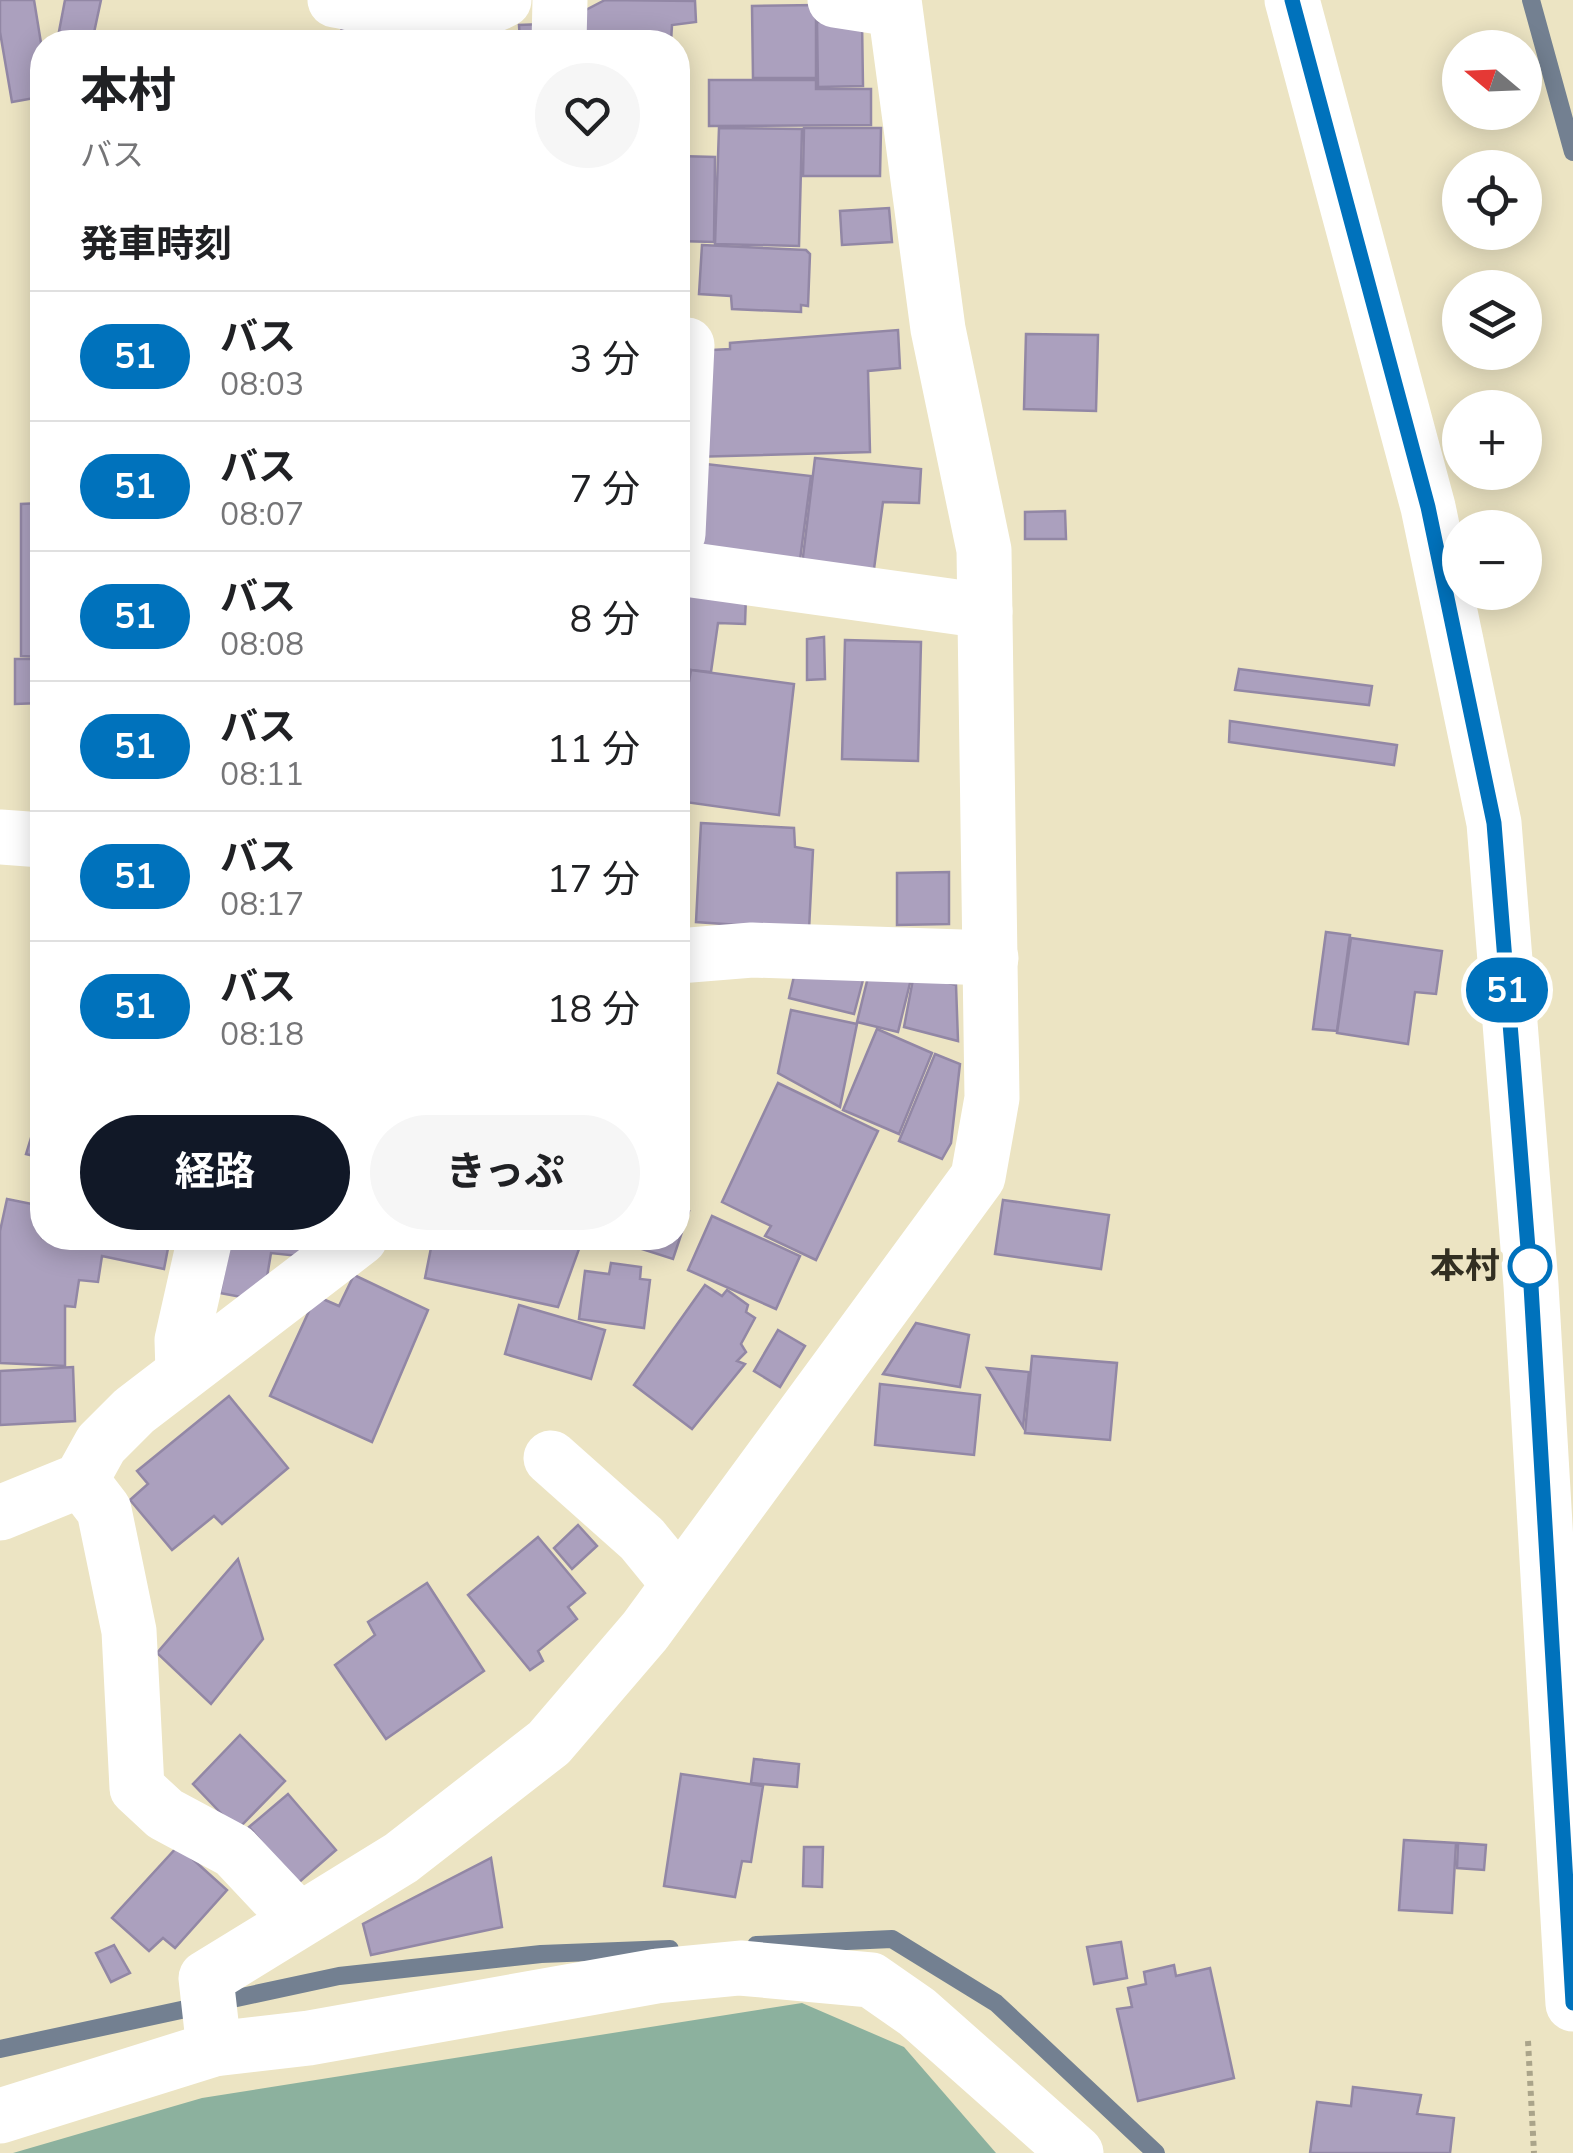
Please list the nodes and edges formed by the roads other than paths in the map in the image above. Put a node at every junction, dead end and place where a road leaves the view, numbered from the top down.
1 (335, 0) edge
2 (504, 0) edge
3 (560, 0) edge
4 (835, 0) edge
5 (1292, 0) edge
6 (893, 4) edge
7 (559, 30) edge
8 (690, 570) edge
9 (985, 611) junction
10 (0, 837) edge
11 (30, 839) edge
12 (690, 955) edge
13 (991, 958) junction
14 (202, 1250) edge
15 (344, 1250) edge
16 (183, 1372) junction
17 (552, 1458) dead end
18 (81, 1480) junction
19 (0, 1513) edge
20 (678, 1584) junction
21 (1573, 1632) edge
22 (1556, 1714) junction
23 (299, 1920) junction
24 (1573, 2004) edge
25 (214, 2050) junction
26 (0, 2116) edge
27 (1076, 2153) edge

1 - 2 street
3 - 7 street
4 - 6 street
5 - 22 street
6 - 9 street
8 - 9 street
9 - 13 street
10 - 11 street
12 - 13 street
13 - 20 street
14 - 16 street
15 - 16 street
16 - 18 street
17 - 20 street
18 - 19 street
18 - 23 street
20 - 23 street
21 - 22 street
22 - 24 street
23 - 25 street
25 - 26 street
25 - 27 street

